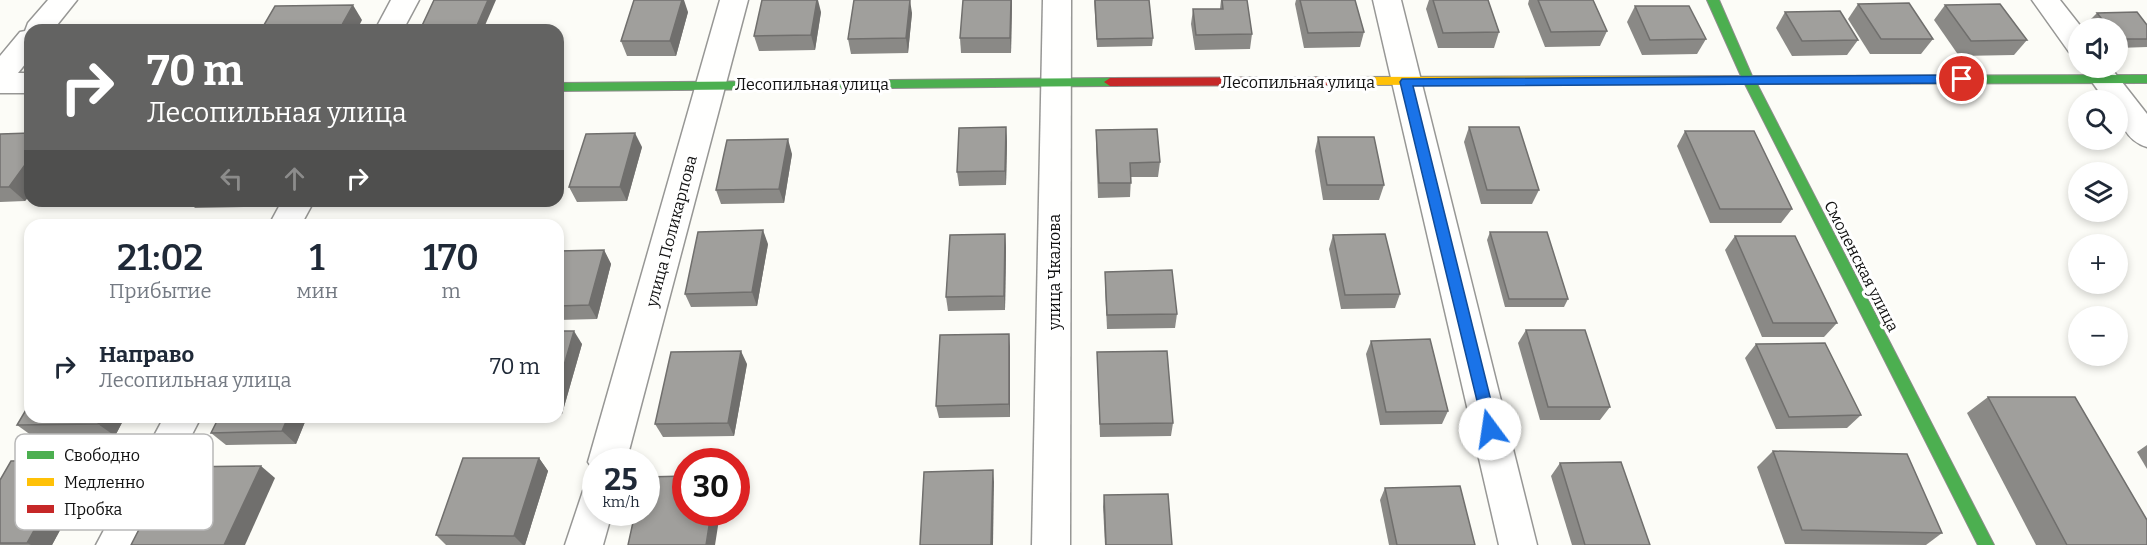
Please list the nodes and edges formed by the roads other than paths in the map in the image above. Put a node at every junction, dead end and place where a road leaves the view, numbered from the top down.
1 (63, 0) edge
2 (405, 0) edge
3 (734, 0) edge
4 (1057, 0) edge
5 (1387, 0) edge
6 (1713, 0) edge
7 (2046, 0) edge
8 (43, 24) edge
9 (392, 24) edge
10 (2068, 30) edge
11 (24, 46) edge
12 (2068, 74) edge
13 (0, 75) edge
14 (2128, 77) edge
15 (2104, 78) edge
16 (1748, 79) junction
17 (2147, 79) edge
18 (1055, 82) junction
19 (1406, 82) junction
20 (0, 83) edge
21 (24, 83) edge
22 (711, 85) junction
23 (564, 87) edge
24 (2147, 136) edge
25 (611, 448) edge
26 (589, 526) edge
27 (123, 530) edge
28 (115, 545) edge
29 (584, 545) edge
30 (1052, 545) edge
31 (1518, 545) edge
32 (1986, 545) edge

1 - 8 street
2 - 9 street
3 - 22 street, улица Поликарпова
4 - 18 street, улица Чкалова
5 - 19 street
6 - 16 street, Смоленская улица
7 - 10 street
11 - 13 street
12 - 16 street, Лесопильная улица
14 - 17 street, Лесопильная улица
15 - 24 street
16 - 19 street, Лесопильная улица
16 - 32 street, Смоленская улица
18 - 19 street, Лесопильная улица
18 - 22 street, Лесопильная улица
18 - 30 street, улица Чкалова
19 - 31 street
20 - 21 street
22 - 23 street, Лесопильная улица
22 - 25 street, улица Поликарпова
26 - 29 street
27 - 28 street

